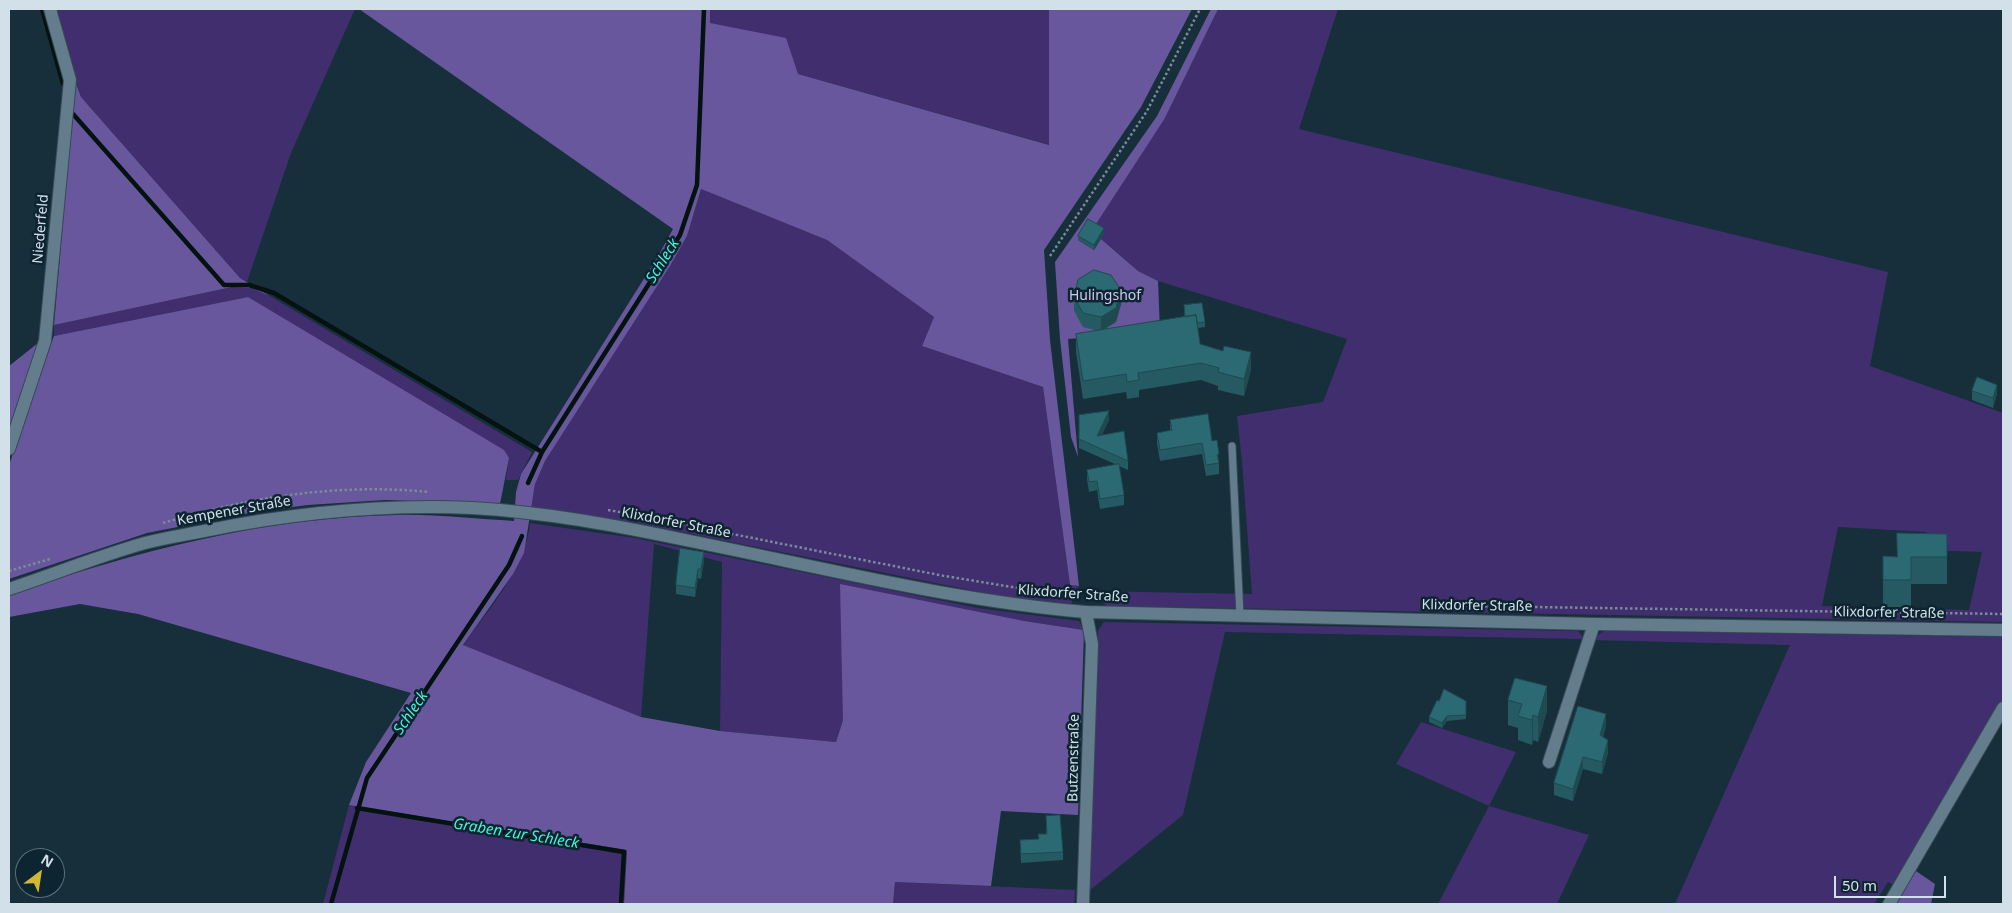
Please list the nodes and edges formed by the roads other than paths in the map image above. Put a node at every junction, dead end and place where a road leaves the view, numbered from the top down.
1 (50, 9) edge
2 (1232, 446) dead end
3 (9, 449) edge
4 (558, 517) joint
5 (9, 589) edge
6 (1086, 612) junction
7 (1240, 616) junction
8 (1594, 624) junction
9 (2003, 630) edge
10 (2003, 708) edge
11 (1549, 762) dead end
12 (1083, 904) edge
13 (1889, 904) edge

1 - 3 street, Niederfeld
2 - 7 lane
4 - 5 street, Kempener Straße
4 - 6 street, Klixdorfer Straße
6 - 7 street, Klixdorfer Straße
6 - 12 street, Butzenstraße
7 - 8 street, Klixdorfer Straße
8 - 9 street, Klixdorfer Straße
8 - 11 street
10 - 13 street

